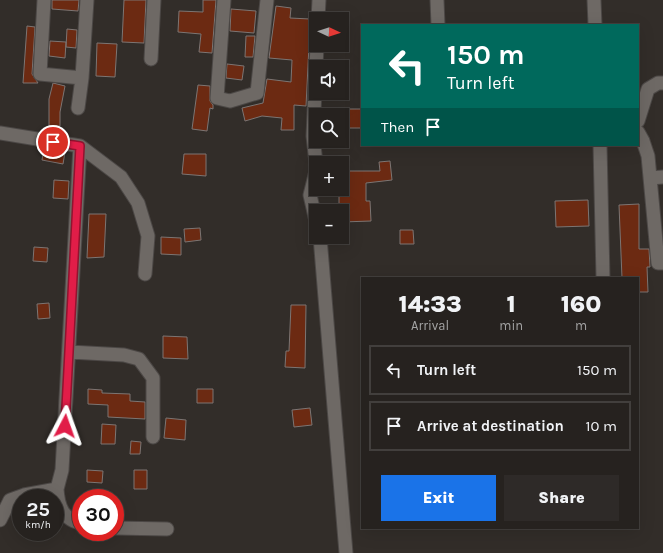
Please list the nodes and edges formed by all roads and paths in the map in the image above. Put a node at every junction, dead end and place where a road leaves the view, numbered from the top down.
1 (44, 0) edge
2 (87, 0) edge
3 (154, 0) edge
4 (224, 0) edge
5 (267, 0) edge
6 (318, 0) edge
7 (437, 0) edge
8 (594, 0) edge
9 (318, 12) edge
10 (438, 24) edge
11 (595, 24) edge
12 (317, 52) edge
13 (151, 59) dead end
14 (82, 78) junction
15 (663, 83) edge
16 (78, 108) dead end
17 (639, 118) edge
18 (0, 133) edge
19 (639, 134) edge
20 (80, 146) junction
21 (600, 146) edge
22 (315, 156) edge
23 (657, 178) edge
24 (321, 244) edge
25 (663, 262) edge
26 (144, 274) dead end
27 (603, 277) edge
28 (70, 352) junction
29 (153, 437) dead end
30 (57, 489) edge
31 (12, 499) edge
32 (64, 514) edge
33 (0, 520) edge
34 (72, 520) edge
35 (124, 528) edge
36 (167, 529) dead end
37 (346, 553) edge

1 - 14 street
2 - 14 street
3 - 13 street
4 - 5 street
6 - 9 street
7 - 10 street
8 - 11 street
12 - 22 street
14 - 16 street
15 - 17 street
18 - 20 street
19 - 23 street
20 - 26 street
20 - 28 street
21 - 27 street
23 - 25 street
24 - 37 street
28 - 29 street
28 - 30 street
31 - 33 street
32 - 34 street
35 - 36 street

